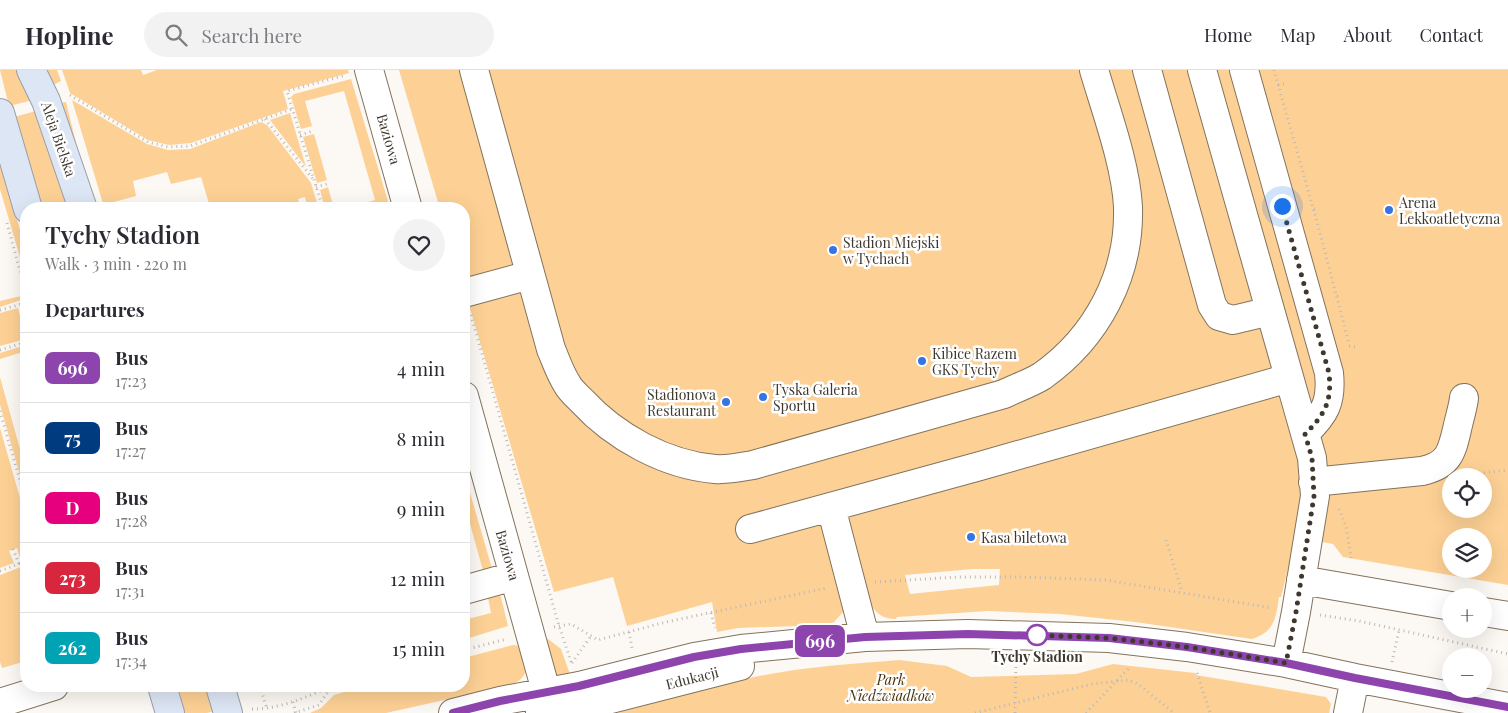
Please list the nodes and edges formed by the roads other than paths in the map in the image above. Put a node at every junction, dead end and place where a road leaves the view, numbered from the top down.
1 (31, 70) edge
2 (474, 70) edge
3 (1094, 70) edge
4 (1147, 70) edge
5 (1202, 70) edge
6 (1244, 70) edge
7 (358, 72) edge
8 (0, 113) edge
9 (79, 202) edge
10 (405, 202) edge
11 (16, 213) edge
12 (530, 275) junction
13 (470, 291) edge
14 (1270, 310) junction
15 (1289, 378) junction
16 (1464, 398) dead end
17 (470, 418) edge
18 (1305, 434) junction
19 (1313, 482) junction
20 (831, 507) junction
21 (750, 529) dead end
22 (514, 576) junction
23 (1302, 580) junction
24 (470, 588) edge
25 (1442, 604) edge
26 (1492, 613) edge
27 (1508, 616) edge
28 (865, 637) junction
29 (1286, 663) junction
30 (1355, 678) junction
31 (35, 692) edge
32 (164, 692) edge
33 (224, 692) edge
34 (0, 703) edge
35 (548, 706) edge
36 (1508, 707) edge
37 (238, 711) edge
38 (170, 713) edge
39 (453, 713) edge
40 (1348, 713) edge

1 - 9 main road, Aleja Bielska
2 - 12 street
3 - 12 street
4 - 14 street
5 - 14 street
6 - 18 street
7 - 10 street, Baziowa
8 - 11 main road
12 - 13 street
14 - 15 street
15 - 18 street
15 - 20 street
16 - 19 street
17 - 22 street, Baziowa
18 - 19 street
19 - 23 street
20 - 21 street
20 - 28 street
22 - 24 street
22 - 35 street, Baziowa
23 - 25 street
23 - 29 street
26 - 27 street
28 - 29 street, Edukacji
28 - 35 street, Edukacji
29 - 30 street, Edukacji
30 - 36 street, Edukacji
30 - 40 street
31 - 34 street
32 - 38 main road
33 - 37 main road
35 - 39 street, Edukacji

